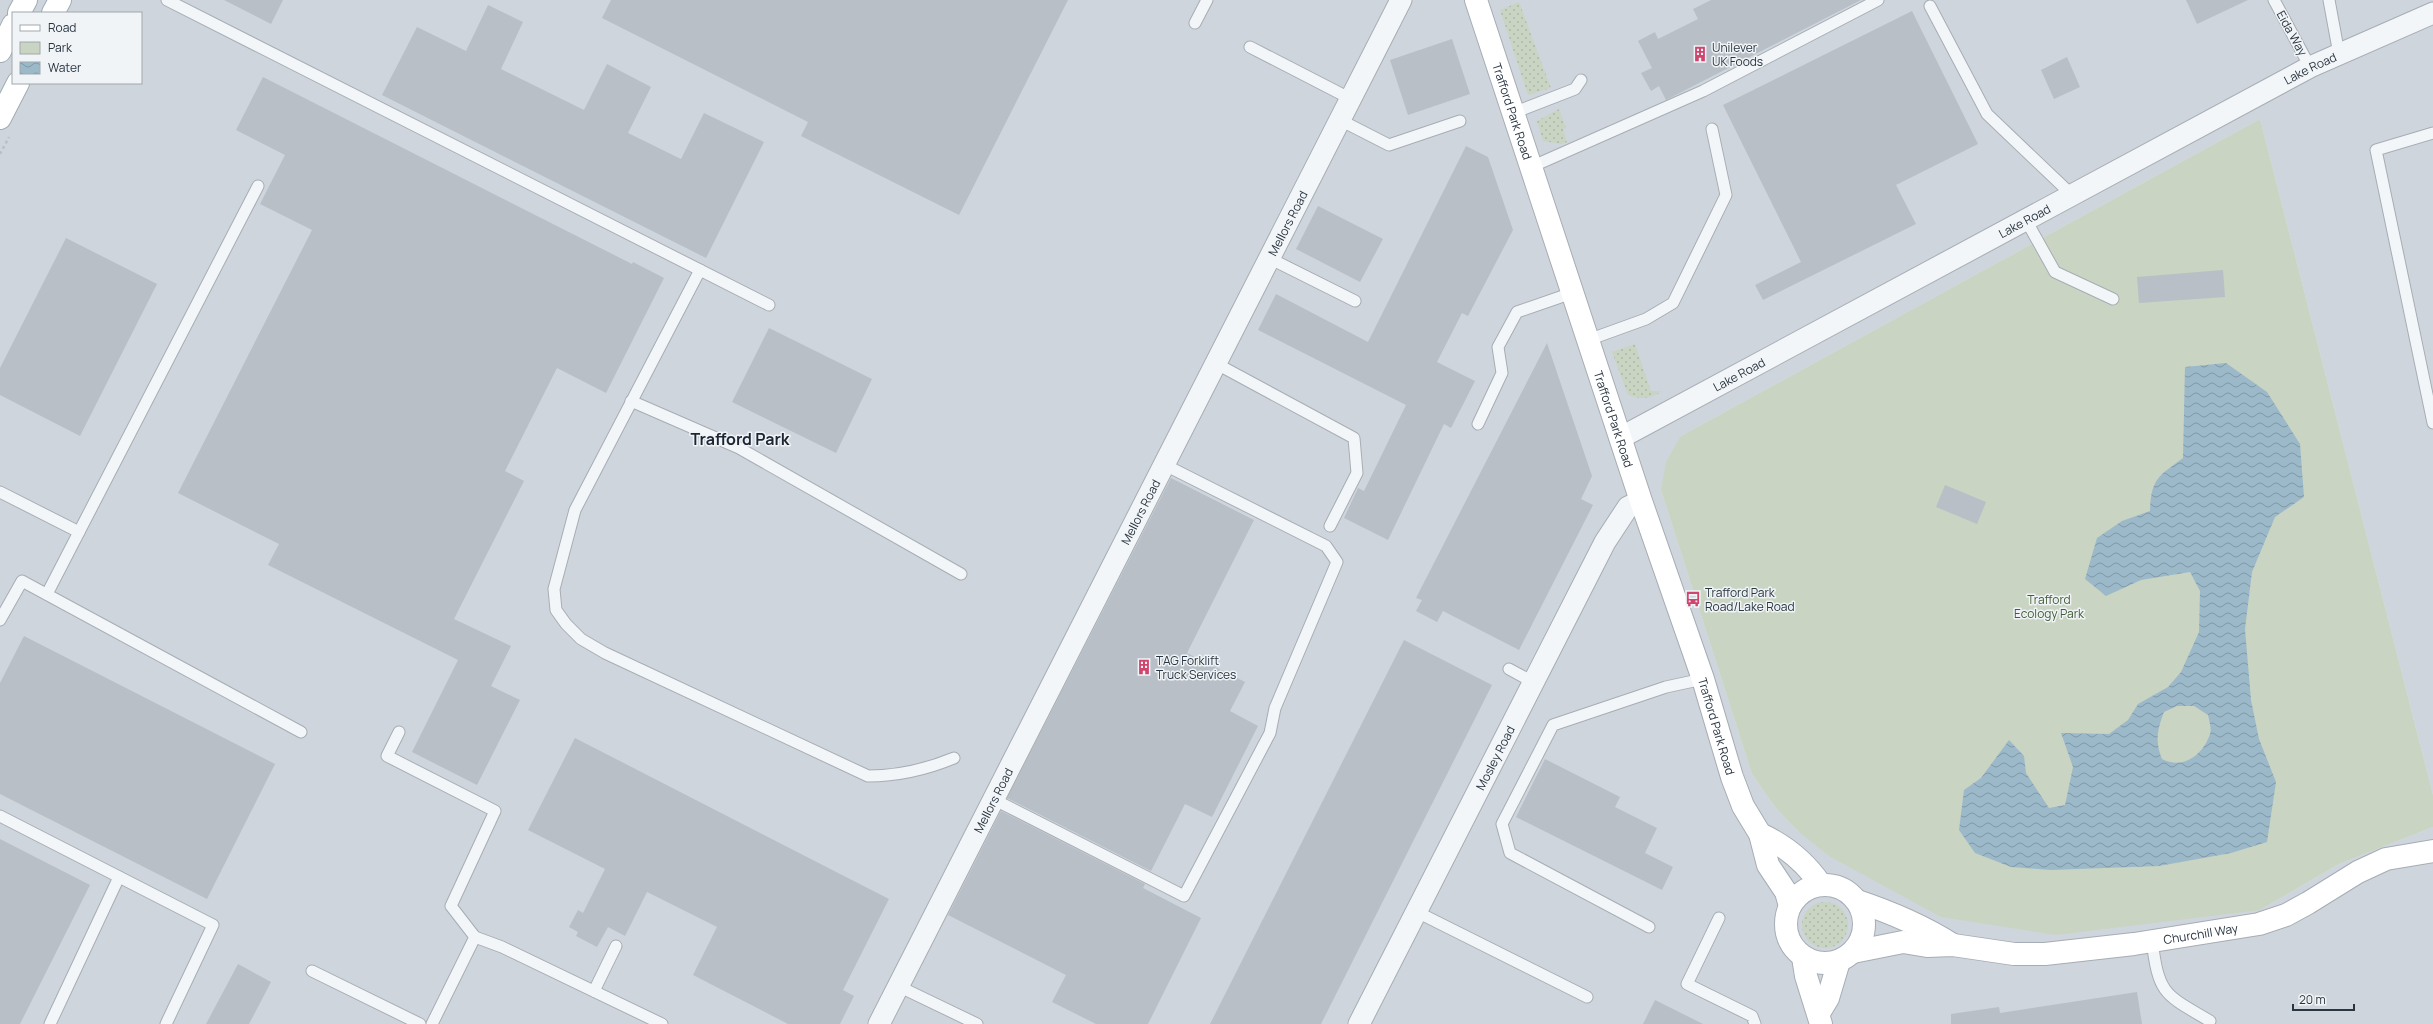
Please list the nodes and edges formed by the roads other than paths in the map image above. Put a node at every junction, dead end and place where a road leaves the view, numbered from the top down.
1 (26, 0) edge
2 (60, 0) edge
3 (167, 0) edge
4 (1207, 0) edge
5 (1401, 0) edge
6 (1476, 0) edge
7 (1878, 0) edge
8 (2274, 0) edge
9 (2329, 0) edge
10 (1930, 6) dead end
11 (20, 12) edge
12 (54, 12) edge
13 (2433, 13) edge
14 (1195, 23) dead end
15 (12, 27) edge
16 (1250, 47) dead end
17 (0, 51) edge
18 (2339, 54) junction
19 (2310, 67) junction
20 (1581, 80) dead end
21 (17, 84) edge
22 (1351, 99) junction
23 (1512, 113) junction
24 (0, 118) edge
25 (1340, 120) junction
26 (1460, 121) dead end
27 (1712, 129) dead end
28 (2433, 133) edge
29 (1530, 167) junction
30 (258, 186) dead end
31 (2072, 195) junction
32 (2026, 220) junction
33 (1269, 258) junction
34 (700, 270) junction
35 (1572, 293) junction
36 (2113, 299) dead end
37 (1355, 301) dead end
38 (769, 305) dead end
39 (1588, 340) junction
40 (1215, 363) junction
41 (632, 401) junction
42 (2433, 423) edge
43 (1478, 424) dead end
44 (1620, 438) junction
45 (1164, 464) junction
46 (0, 492) edge
47 (1641, 501) junction
48 (1330, 526) dead end
49 (79, 532) junction
50 (961, 574) dead end
51 (47, 594) junction
52 (0, 620) edge
53 (1509, 669) dead end
54 (1703, 679) junction
55 (1535, 682) junction
56 (301, 732) dead end
57 (399, 732) dead end
58 (954, 758) dead end
59 (993, 799) junction
60 (0, 816) edge
61 (1760, 834) junction
62 (2433, 851) edge
63 (119, 877) junction
64 (1821, 885) junction
65 (1857, 902) junction
66 (1790, 906) junction
67 (1417, 912) junction
68 (1719, 918) dead end
69 (1649, 926) dead end
70 (475, 937) junction
71 (2152, 941) junction
72 (1953, 945) junction
73 (616, 946) dead end
74 (1803, 957) junction
75 (1846, 957) junction
76 (312, 971) dead end
77 (898, 986) junction
78 (594, 991) junction
79 (1587, 997) dead end
80 (1820, 1018) edge
81 (2210, 1021) dead end
82 (50, 1024) edge
83 (166, 1024) edge
84 (420, 1024) edge
85 (432, 1024) edge
86 (662, 1024) edge
87 (879, 1024) edge
88 (977, 1024) edge
89 (1359, 1024) edge
90 (1755, 1024) edge

1 - 11 street
2 - 12 street
3 - 34 lane
4 - 14 lane
5 - 22 street, Mellors Road
6 - 23 street, Trafford Park Road
7 - 29 lane
8 - 19 lane, Eida Way
9 - 18 lane
10 - 31 lane
13 - 18 street, Lake Road
15 - 17 street
16 - 22 lane
18 - 19 street, Lake Road
19 - 31 street, Lake Road
20 - 23 lane
21 - 24 street
22 - 25 street, Mellors Road
23 - 29 street, Trafford Park Road
25 - 26 lane
25 - 33 street, Mellors Road
27 - 39 lane
28 - 42 lane
29 - 35 street, Trafford Park Road
30 - 49 lane
31 - 32 street, Lake Road
32 - 36 lane
32 - 44 street, Lake Road
33 - 37 lane
33 - 40 street, Mellors Road
34 - 38 lane
34 - 41 lane
35 - 39 street, Trafford Park Road
35 - 43 lane
39 - 44 street, Trafford Park Road
40 - 45 street, Mellors Road
40 - 48 lane
41 - 50 lane
41 - 58 lane
44 - 47 street, Trafford Park Road
45 - 59 street, Mellors Road
45 - 59 lane
46 - 49 lane
47 - 54 street, Trafford Park Road
47 - 55 street, Mosley Road
49 - 51 lane
51 - 52 lane
51 - 56 lane
53 - 55 lane
54 - 61 street, Trafford Park Road
54 - 69 lane
55 - 67 street, Mosley Road
57 - 70 lane
59 - 77 street, Mellors Road
60 - 63 lane
61 - 64 street
61 - 66 street, Trafford Park Road
62 - 71 street, Churchill Way
63 - 82 lane
63 - 83 lane
64 - 65 street
64 - 66 street
65 - 72 street, Churchill Way
65 - 75 street
66 - 74 street
67 - 79 lane
67 - 89 street, Mosley Road
68 - 90 lane
70 - 78 lane
70 - 85 lane
71 - 72 street, Churchill Way
71 - 81 lane
72 - 75 street, Churchill Way
73 - 78 lane
74 - 75 street
74 - 80 street
75 - 80 street
76 - 84 lane
77 - 87 street, Mellors Road
77 - 88 lane
78 - 86 lane

